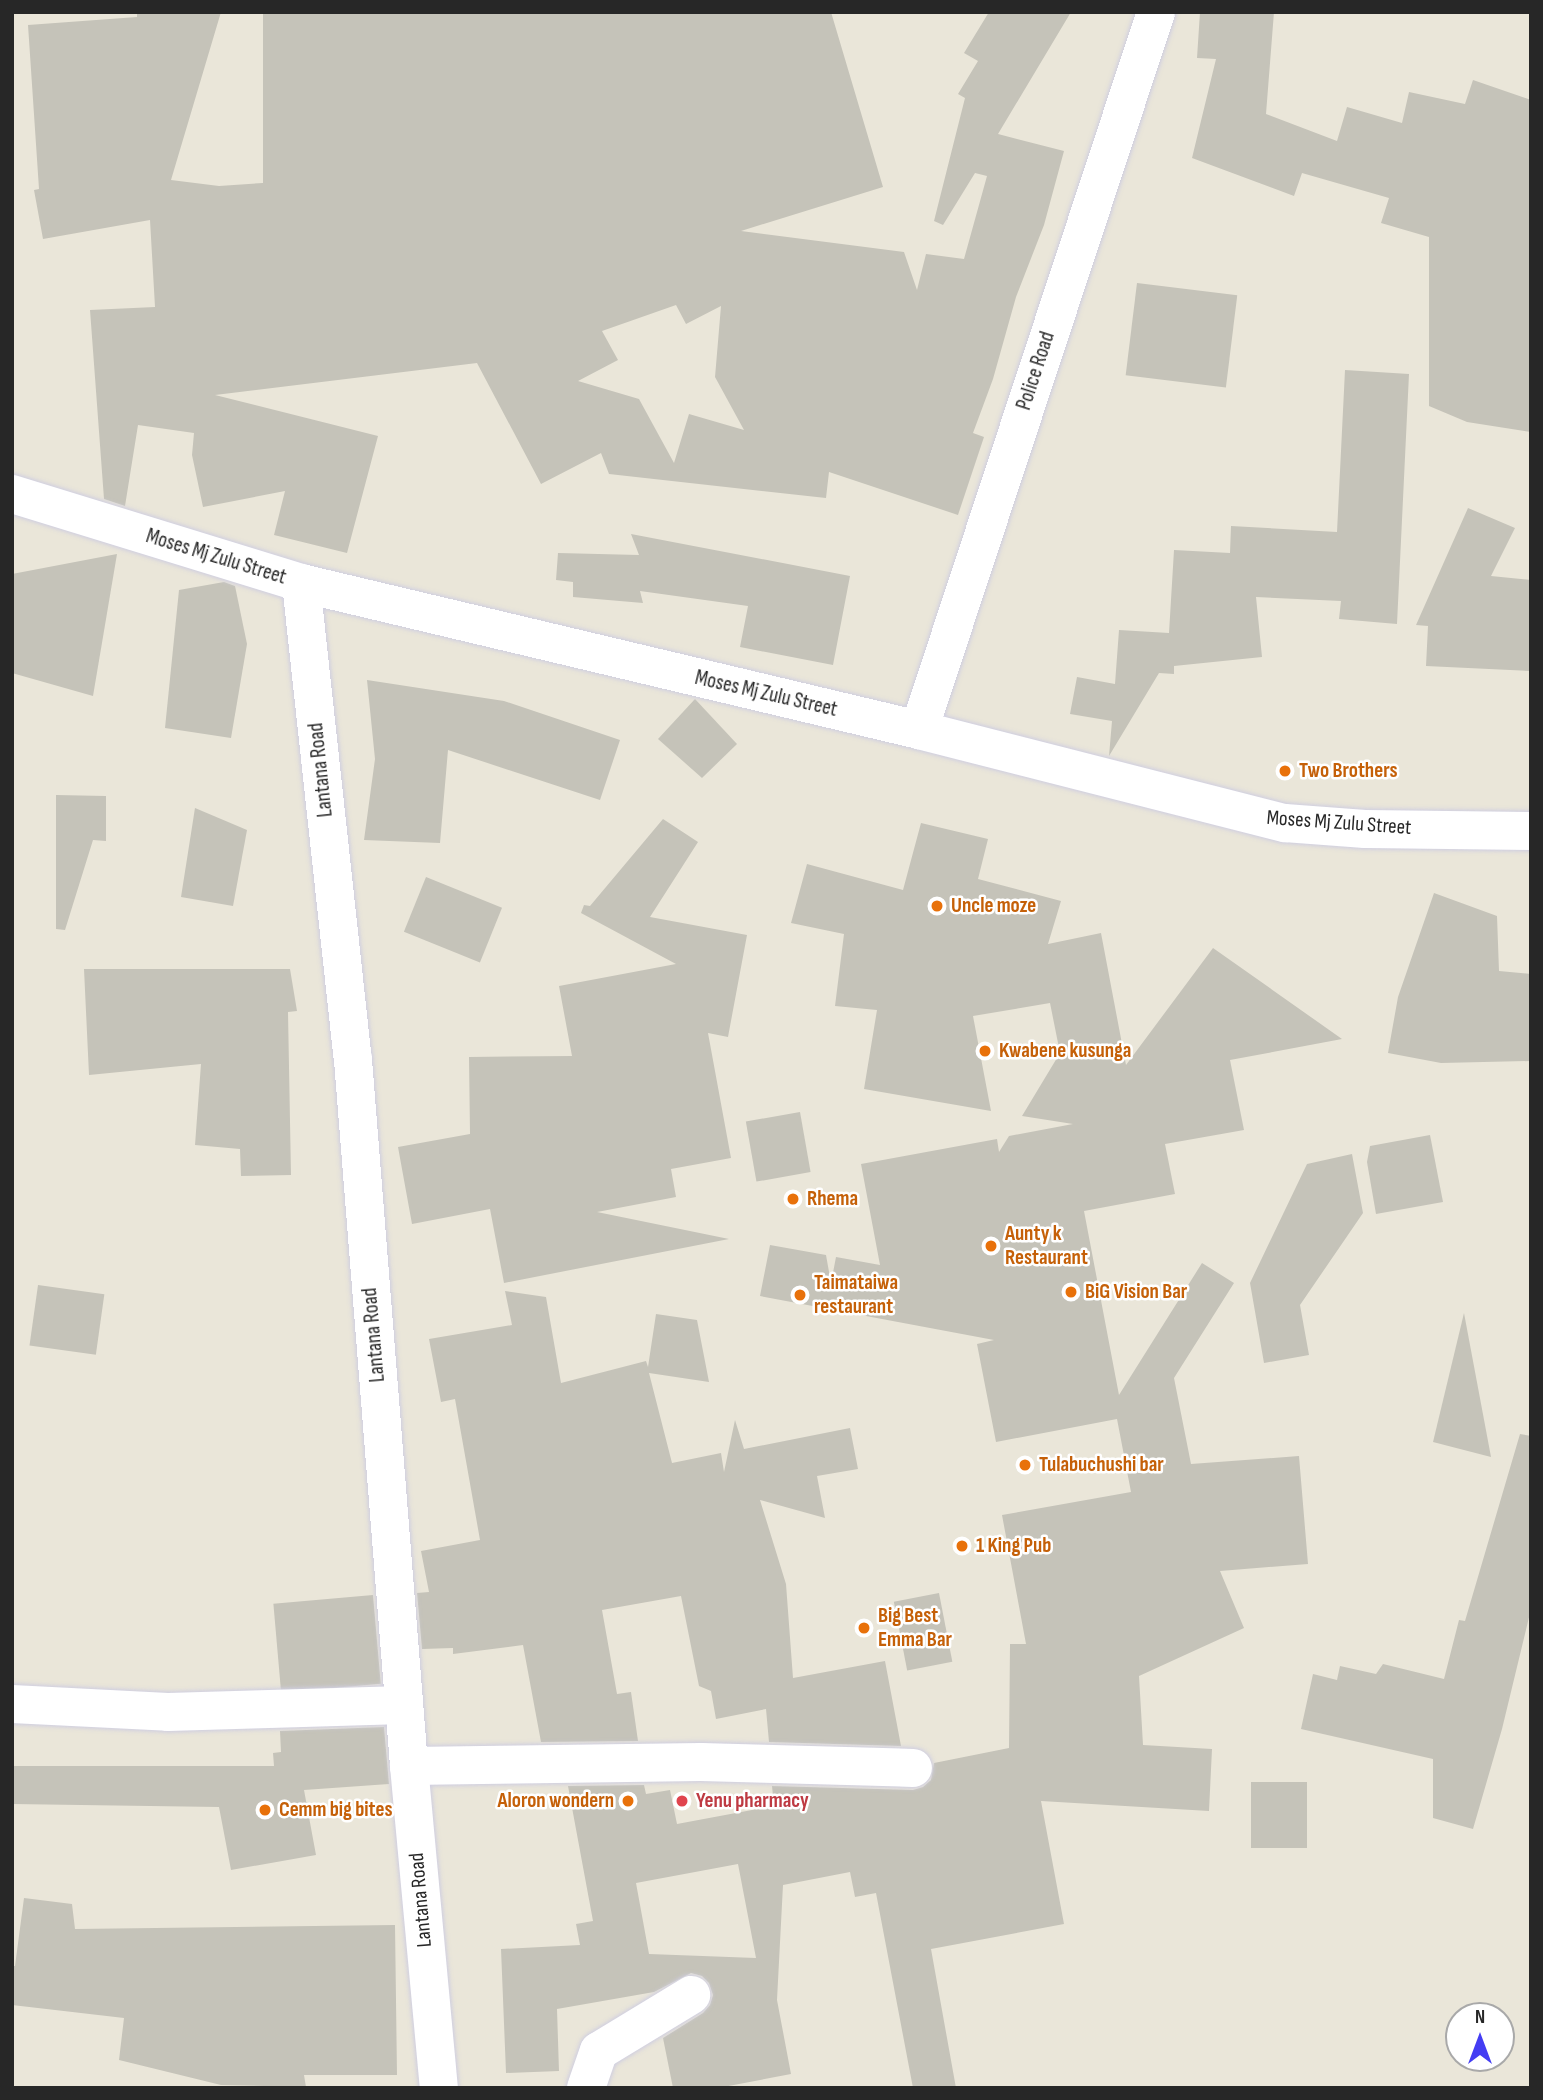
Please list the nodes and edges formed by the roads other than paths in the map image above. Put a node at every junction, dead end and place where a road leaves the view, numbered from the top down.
1 (1156, 12) edge
2 (12, 494) edge
3 (301, 583) junction
4 (919, 730) junction
5 (1531, 831) edge
6 (12, 1704) edge
7 (404, 1705) junction
8 (409, 1766) junction
9 (914, 1768) dead end
10 (691, 1995) dead end
11 (439, 2088) edge
12 (586, 2088) edge

1 - 4 street, Police Road
2 - 3 street, Moses Mj Zulu Street
3 - 4 street, Moses Mj Zulu Street
3 - 7 street, Lantana Road
4 - 5 street, Moses Mj Zulu Street
6 - 7 street
7 - 8 street, Lantana Road
8 - 9 street
8 - 11 street, Lantana Road
10 - 12 street

